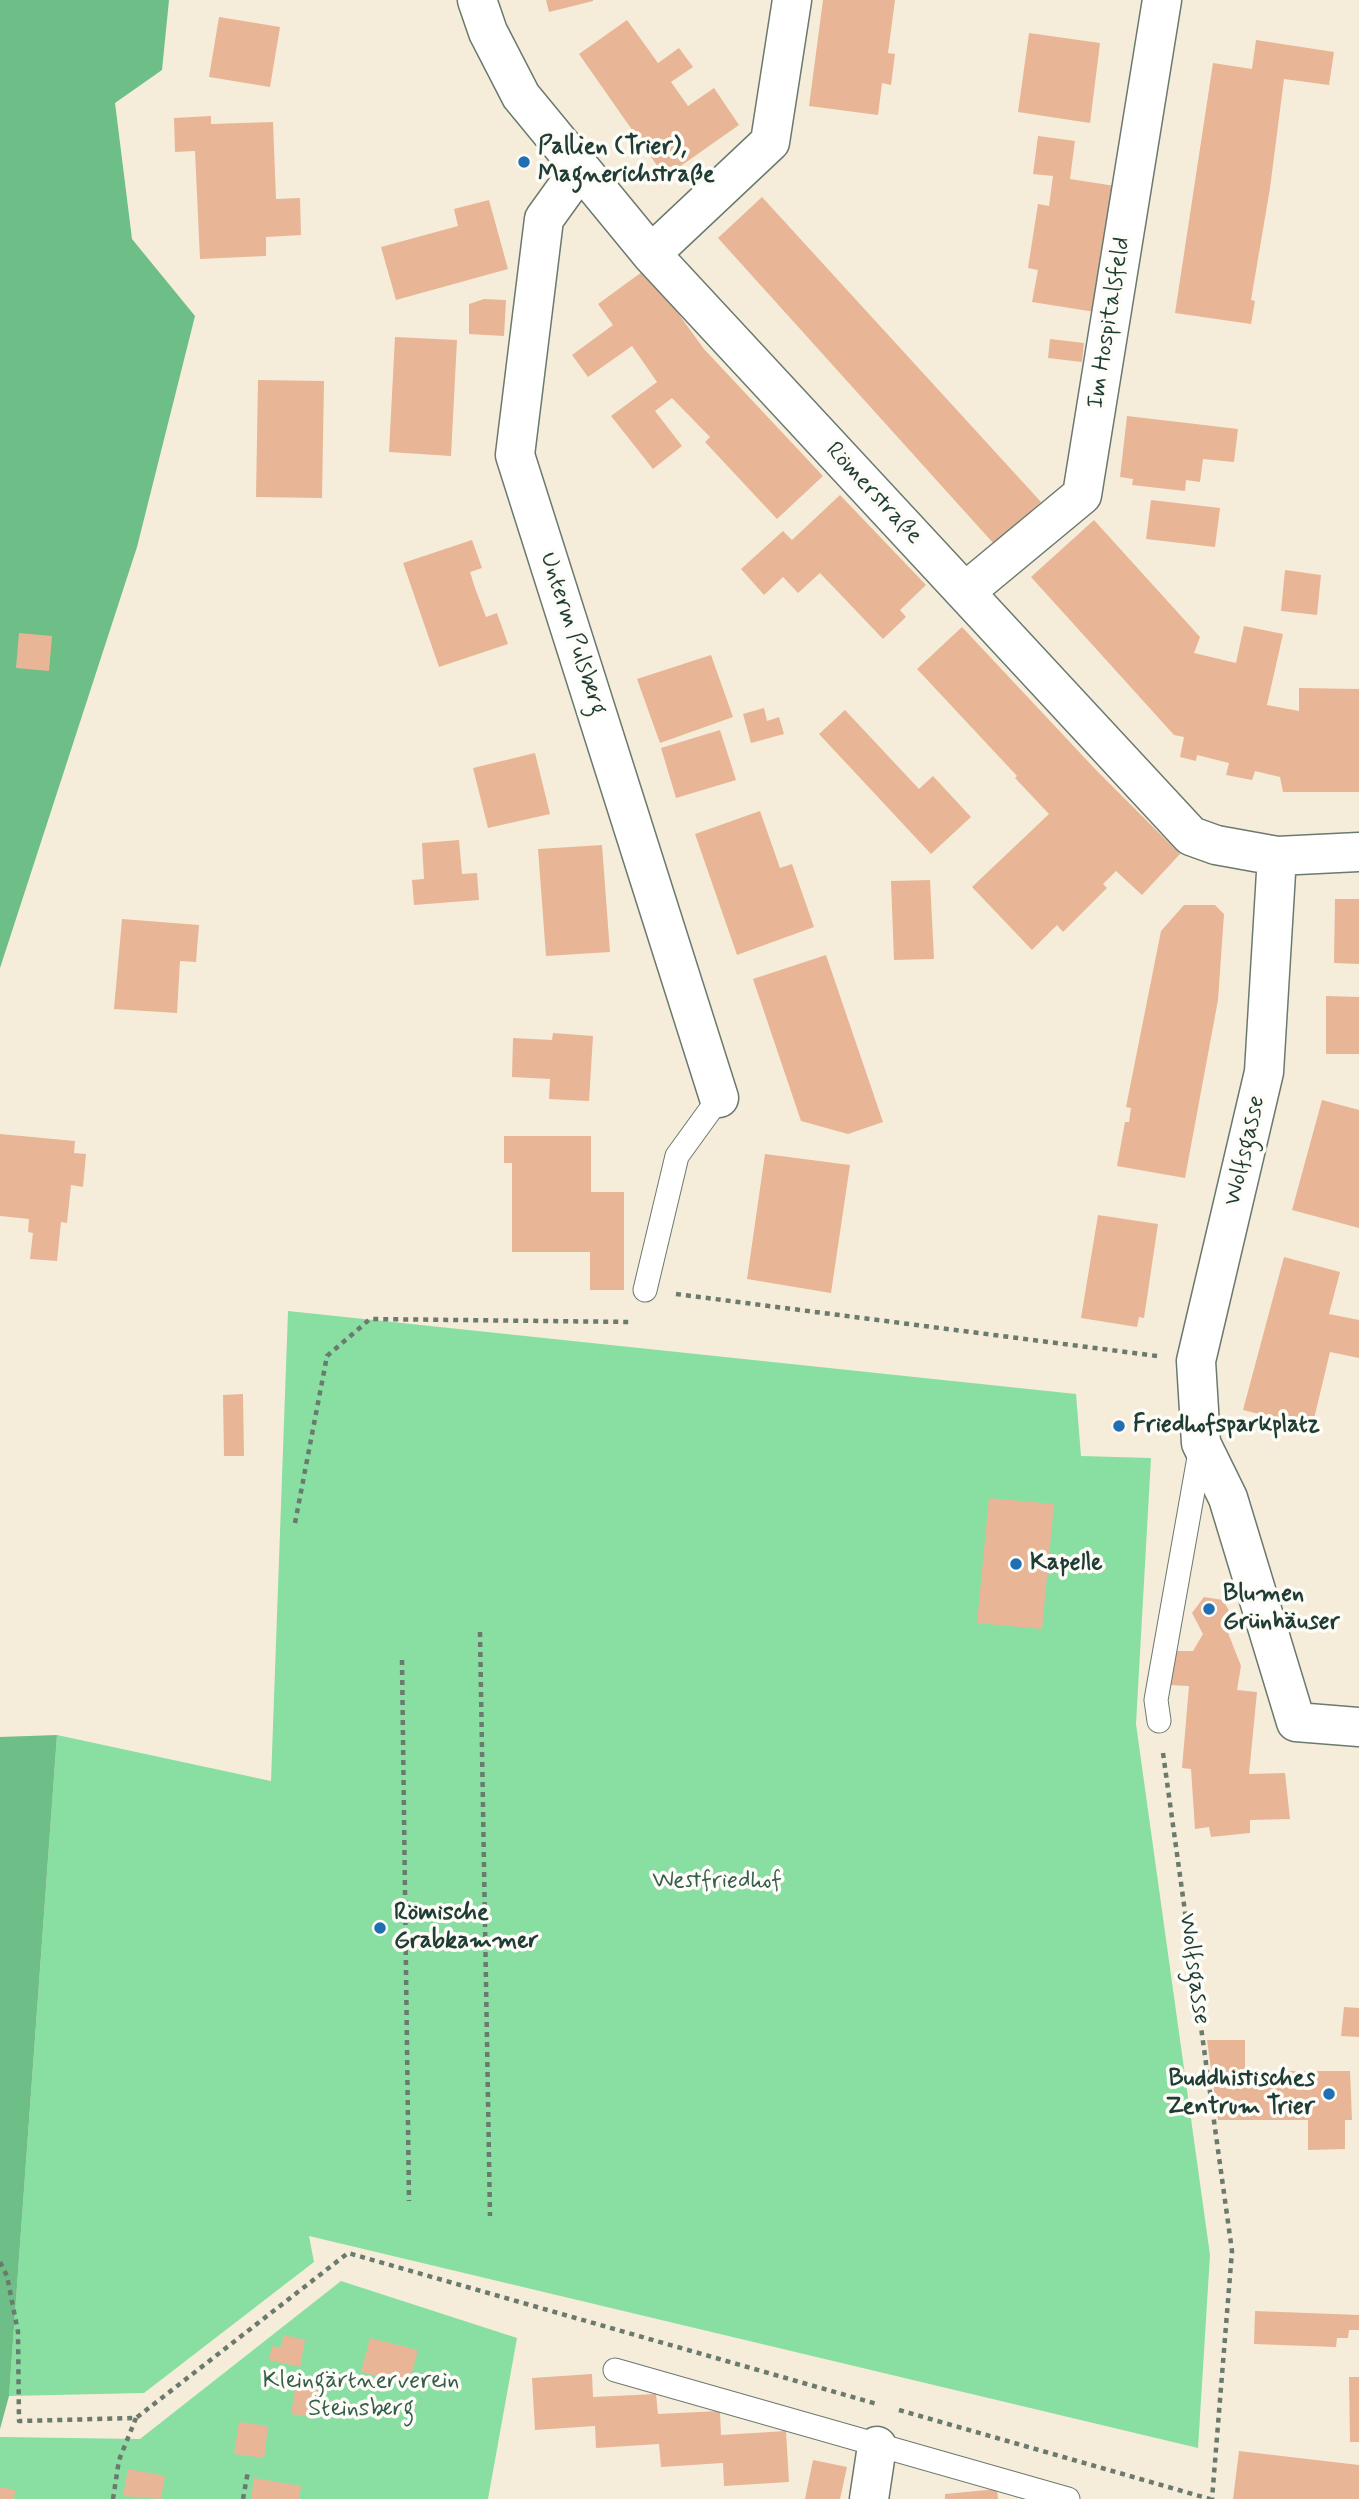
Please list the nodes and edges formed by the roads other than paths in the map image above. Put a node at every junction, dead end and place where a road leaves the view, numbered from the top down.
1 (477, 0) edge
2 (792, 0) edge
3 (1162, 0) edge
4 (580, 169) junction
5 (651, 254) junction
6 (965, 593) junction
7 (1359, 852) edge
8 (1277, 856) junction
9 (719, 1098) joint
10 (645, 1290) road end
11 (1201, 1443) junction
12 (1159, 1721) road end
13 (1359, 1727) edge
14 (615, 2370) dead end
15 (877, 2446) junction
16 (869, 2499) edge
17 (1068, 2499) edge

1 - 4 street, Römerstraße
2 - 5 street
3 - 6 street, Im Hospitalsfeld
4 - 5 street, Römerstraße
4 - 9 street, Unterm Pulsberg
5 - 6 street, Römerstraße
6 - 8 street, Römerstraße
7 - 8 street, Römerstraße
8 - 11 street, Wolfsgasse
9 - 10 lane
11 - 12 lane, Wolfsgasse
11 - 13 street, Wolfsgasse
14 - 15 lane
15 - 16 street
15 - 17 lane

